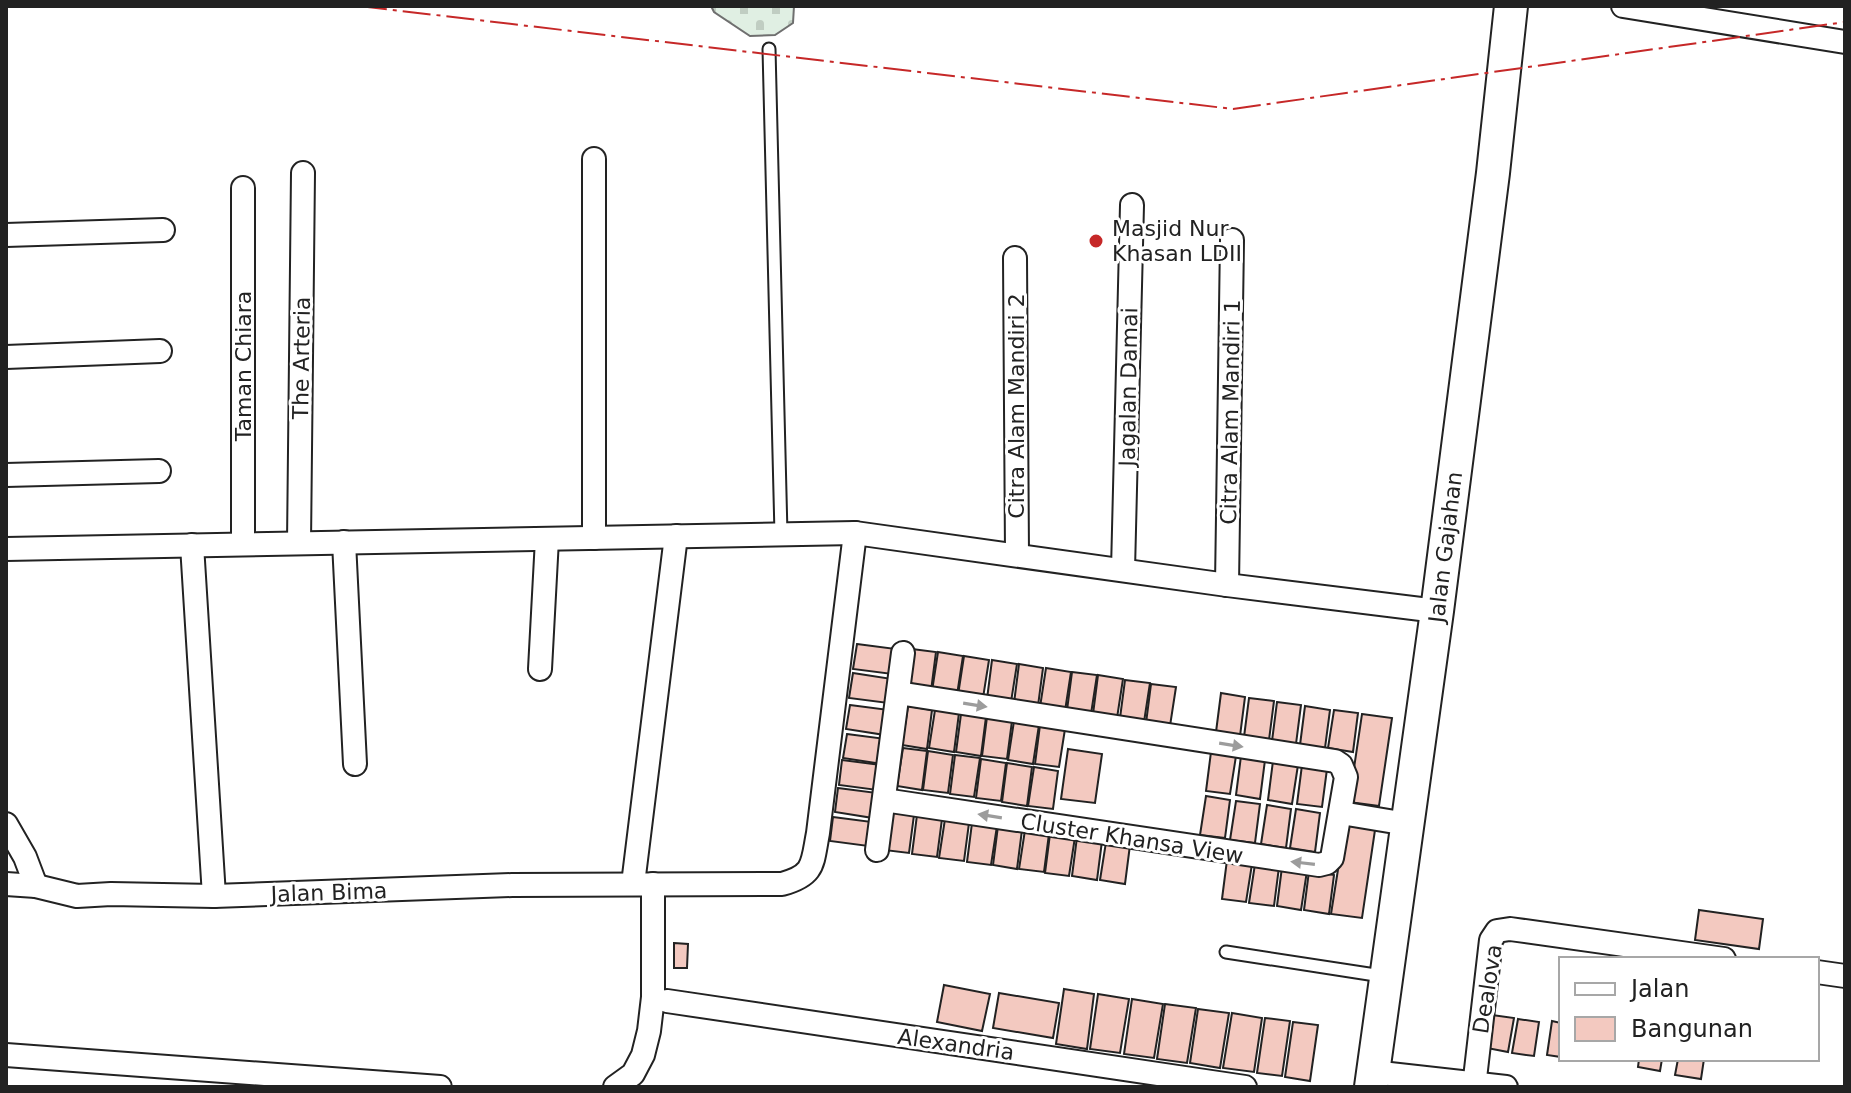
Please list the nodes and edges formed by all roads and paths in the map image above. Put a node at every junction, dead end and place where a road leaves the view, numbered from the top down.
1 (1511, 6) edge
2 (1623, 6) edge
3 (1845, 42) edge
4 (769, 49) dead end
5 (594, 159) dead end
6 (303, 173) dead end
7 (243, 188) dead end
8 (1132, 205) dead end
9 (163, 230) dead end
10 (6, 235) edge
11 (1232, 240) dead end
12 (1015, 258) dead end
13 (160, 351) dead end
14 (6, 357) edge
15 (159, 471) dead end
16 (6, 475) edge
17 (855, 533) junction
18 (781, 534) junction
19 (676, 536) junction
20 (594, 538) junction
21 (547, 539) junction
22 (344, 542) junction
23 (299, 543) junction
24 (243, 544) junction
25 (192, 545) junction
26 (6, 549) edge
27 (1017, 554) junction
28 (1123, 570) junction
29 (1227, 585) junction
30 (1437, 611) junction
31 (903, 653) dead end
32 (540, 669) dead end
33 (898, 693) junction
34 (355, 764) dead end
35 (884, 800) junction
36 (1341, 813) junction
37 (6, 824) edge
38 (1407, 824) junction
39 (877, 850) dead end
40 (6, 884) edge
41 (643, 884) junction
42 (36, 886) junction
43 (214, 896) junction
44 (1226, 952) dead end
45 (1710, 957) edge
46 (1819, 972) edge
47 (1845, 976) edge
48 (1387, 977) junction
49 (667, 1001) dead end
50 (6, 1055) edge
51 (1372, 1080) edge
52 (1474, 1085) edge
53 (440, 1087) edge
54 (615, 1087) edge
55 (1245, 1087) edge
56 (1506, 1087) edge

1 - 30 street, Jalan Gajahan
2 - 3 street
4 - 18 lane
5 - 20 street
6 - 23 street, The Arteria
7 - 24 street, Taman Chiara
8 - 28 street, Jagalan Damai
9 - 10 street
11 - 29 street, Citra Alam Mandiri 1
12 - 27 street, Citra Alam Mandiri 2
13 - 14 street
15 - 16 street
17 - 18 street
17 - 27 street
17 - 41 street, Jalan Bima
18 - 19 street
19 - 20 street
19 - 41 street
20 - 21 street
21 - 22 street
21 - 32 street
22 - 23 street
22 - 34 street
23 - 24 street
24 - 25 street
25 - 26 street
25 - 43 street
27 - 28 street
28 - 29 street
29 - 30 street
30 - 38 street, Jalan Gajahan
31 - 33 street
33 - 35 street
33 -> 36 street, Cluster Khansa View
36 -> 35 street, Cluster Khansa View
35 - 39 street
36 - 38 street
37 - 42 street
38 - 48 street, Jalan Gajahan
40 - 42 street, Jalan Bima
41 - 43 street, Jalan Bima
41 - 54 street
42 - 43 street, Jalan Bima
44 - 48 lane
45 - 52 street, Dealova
46 - 47 street
48 - 51 street, Jalan Gajahan
49 - 55 street, Alexandria
50 - 53 street
51 - 52 street
52 - 56 street

